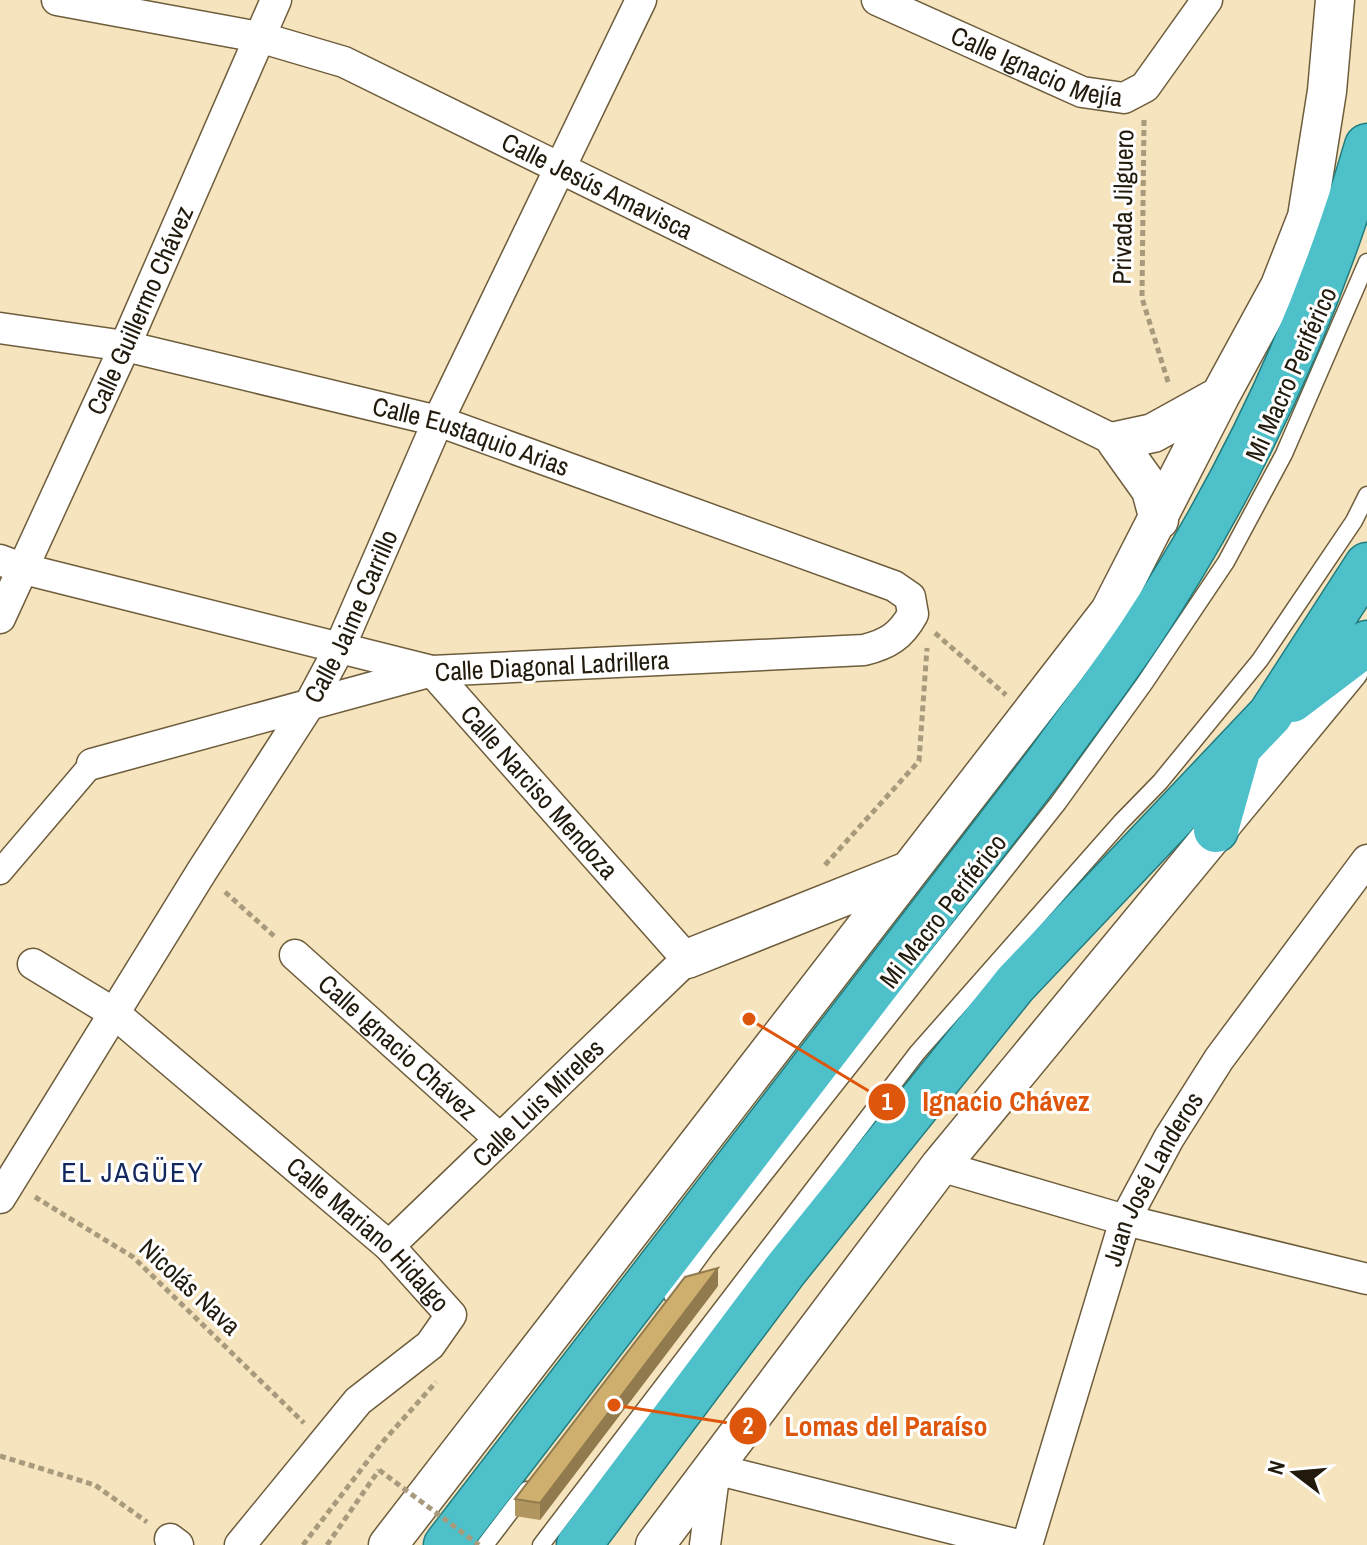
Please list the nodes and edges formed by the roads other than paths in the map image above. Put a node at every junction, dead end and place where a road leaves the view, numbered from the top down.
1 (57, 0) edge
2 (276, 0) edge
3 (641, 0) edge
4 (877, 0) edge
5 (1207, 0) edge
6 (1335, 0) edge
7 (259, 37) junction
8 (1367, 146) edge
9 (561, 170) junction
10 (1367, 262) edge
11 (0, 328) edge
12 (125, 346) junction
13 (1220, 396) junction
14 (438, 421) junction
15 (1116, 441) junction
16 (1367, 495) edge
17 (1159, 520) junction
18 (12, 564) edge
19 (1367, 565) edge
20 (913, 614) joint
21 (0, 618) edge
22 (1367, 646) edge
23 (339, 649) junction
24 (432, 671) junction
25 (309, 705) junction
26 (1270, 715) junction
27 (1238, 751) junction
28 (92, 764) joint
29 (1216, 830) junction
30 (1367, 860) edge
31 (910, 870) junction
32 (0, 872) edge
33 (295, 955) road end
34 (687, 959) junction
35 (33, 964) dead end
36 (114, 1013) junction
37 (500, 1139) junction
38 (940, 1166) junction
39 (5, 1190) edge
40 (1125, 1220) junction
41 (389, 1246) junction
42 (1366, 1278) edge
43 (661, 1310) edge
44 (715, 1469) junction
45 (536, 1479) edge
46 (240, 1545) edge
47 (388, 1545) edge
48 (446, 1545) edge
49 (485, 1545) edge
50 (541, 1545) edge
51 (579, 1545) edge
52 (655, 1545) edge
53 (705, 1545) edge
54 (1018, 1545) edge
55 (1027, 1545) edge

1 - 7 street, Calle Jesús Amavisca
2 - 7 street, Calle Guillermo Chávez
3 - 9 street, Calle Jaime Carrillo
4 - 5 street, Calle Ignacio Mejía
6 - 13 street
7 - 9 street, Calle Jesús Amavisca
7 - 12 street, Calle Guillermo Chávez
8 - 48 highway
9 - 14 street, Calle Jaime Carrillo
9 - 15 street, Calle Jesús Amavisca
10 - 43 lane, Mi Macro Periférico
11 - 12 street, Calle Eustaquio Arias
12 - 14 street, Calle Eustaquio Arias
12 - 18 street, Calle Guillermo Chávez
13 - 15 street
13 - 17 street
14 - 20 street, Calle Eustaquio Arias
14 - 23 street, Calle Jaime Carrillo
15 - 17 street
16 - 50 lane
17 - 31 street
18 - 21 street, Calle Guillermo Chávez
18 - 23 street
19 - 26 highway
20 - 24 street, Calle Diagonal Ladrillera
22 - 26 highway
22 - 29 street
23 - 24 street
23 - 25 street, Calle Jaime Carrillo
24 - 25 street, Calle Diagonal Ladrillera
24 - 34 street, Calle Narciso Mendoza
25 - 28 street, Calle Diagonal Ladrillera
25 - 36 street, Calle Jaime Carrillo
26 - 27 highway
27 - 29 highway
27 - 51 highway
28 - 32 street
29 - 38 street
30 - 40 street, Juan José Landeros
31 - 34 street
31 - 47 street
33 - 37 street, Calle Ignacio Chávez
34 - 37 street, Calle Luis Mireles
35 - 36 street, Calle Mariano Hidalgo
36 - 39 street, Calle Jaime Carrillo
36 - 41 street, Calle Mariano Hidalgo
37 - 41 street, Calle Luis Mireles
38 - 40 street
38 - 44 street
40 - 42 street
40 - 55 street, Juan José Landeros
41 - 46 street, Calle Mariano Hidalgo
44 - 52 street
44 - 53 street
44 - 54 street
45 - 49 lane

